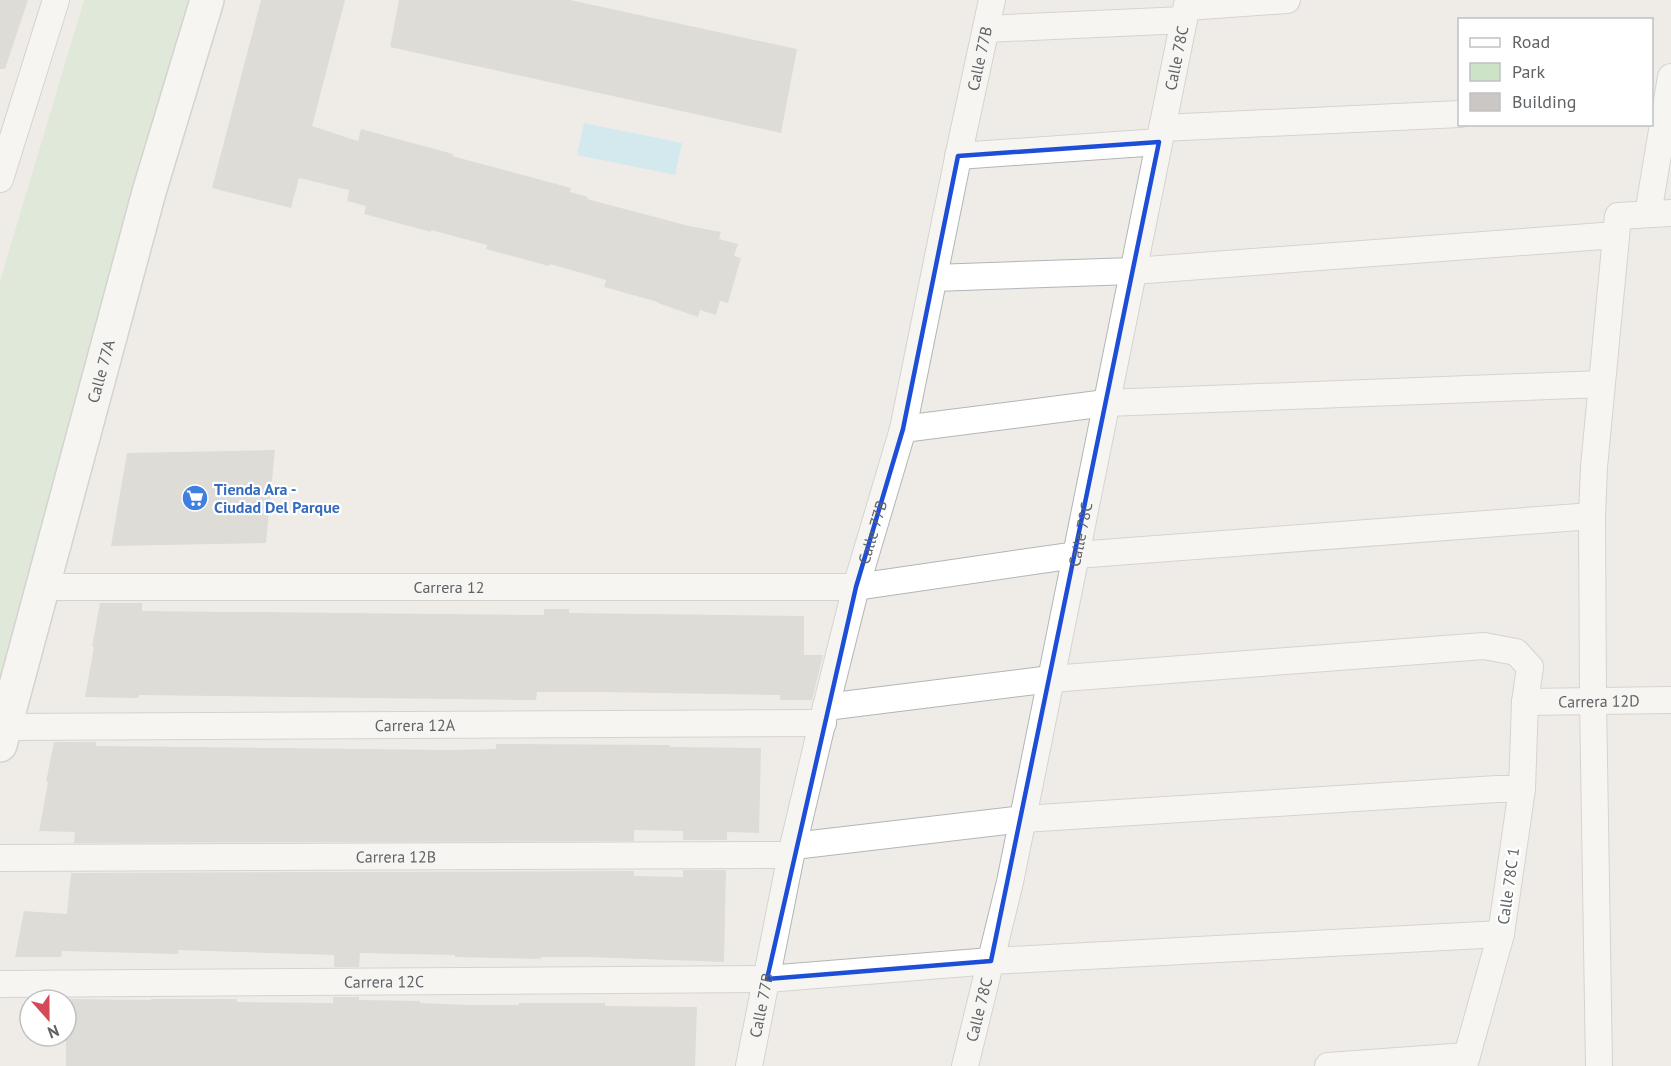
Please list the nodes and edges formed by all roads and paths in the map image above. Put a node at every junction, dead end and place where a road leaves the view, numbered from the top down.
1 (56, 0) edge
2 (207, 0) edge
3 (992, 0) edge
4 (1287, 0) edge
5 (1187, 9) edge
6 (986, 28) junction
7 (1671, 77) edge
8 (1659, 105) edge
9 (1458, 114) edge
10 (1161, 135) junction
11 (958, 156) junction
12 (0, 179) edge
13 (1659, 214) edge
14 (1616, 236) junction
15 (1133, 271) junction
16 (933, 278) junction
17 (1601, 384) junction
18 (1106, 403) junction
19 (903, 429) junction
20 (1592, 516) junction
21 (1076, 555) junction
22 (43, 587) junction
23 (856, 587) junction
24 (1051, 679) junction
25 (1593, 700) junction
26 (1671, 700) edge
27 (1525, 702) junction
28 (825, 715) junction
29 (2, 736) edge
30 (1522, 789) junction
31 (1023, 819) junction
32 (792, 850) junction
33 (0, 858) edge
34 (1501, 934) junction
35 (991, 961) junction
36 (767, 980) junction
37 (0, 984) edge
38 (1466, 1061) edge
39 (749, 1066) edge
40 (965, 1066) edge
41 (1328, 1066) edge
42 (1599, 1066) edge

1 - 12 street
2 - 22 street, Calle 77A
3 - 6 street, Calle 77B
4 - 5 street
5 - 6 street
5 - 10 street, Calle 78C
6 - 11 street, Calle 77B
7 - 8 street
8 - 13 street
9 - 10 street
10 - 11 street
10 - 15 street, Calle 78C
11 - 16 street, Calle 77B
13 - 14 street
14 - 15 street
14 - 17 street
15 - 16 street
15 - 18 street, Calle 78C
16 - 19 street, Calle 77B
17 - 18 street
17 - 20 street
18 - 19 street
18 - 21 street, Calle 78C
19 - 23 street, Calle 77B
20 - 21 street, Carrera 12
20 - 25 street
21 - 23 street, Carrera 12
21 - 24 street, Calle 78C
22 - 23 street, Carrera 12
22 - 29 street, Calle 77A
23 - 28 street, Calle 77B
24 - 27 street, Calle 78C 1
24 - 28 street, Carrera 12A
24 - 31 street, Calle 78C
25 - 26 street, Carrera 12D
25 - 27 street, Carrera 12D
25 - 42 street
27 - 30 street, Calle 78C 1
28 - 29 street, Carrera 12A
28 - 32 street, Calle 77B
30 - 31 street, Carrera 12B
30 - 34 street, Calle 78C 1
31 - 32 street, Carrera 12B
31 - 35 street, Calle 78C
32 - 33 street, Carrera 12B
32 - 36 street, Calle 77B
34 - 35 street, Carrera 12C
34 - 38 street, Calle 78C 1
35 - 36 street, Carrera 12C
35 - 40 street, Calle 78C
36 - 37 street, Carrera 12C
36 - 39 street, Calle 77B
38 - 41 street

